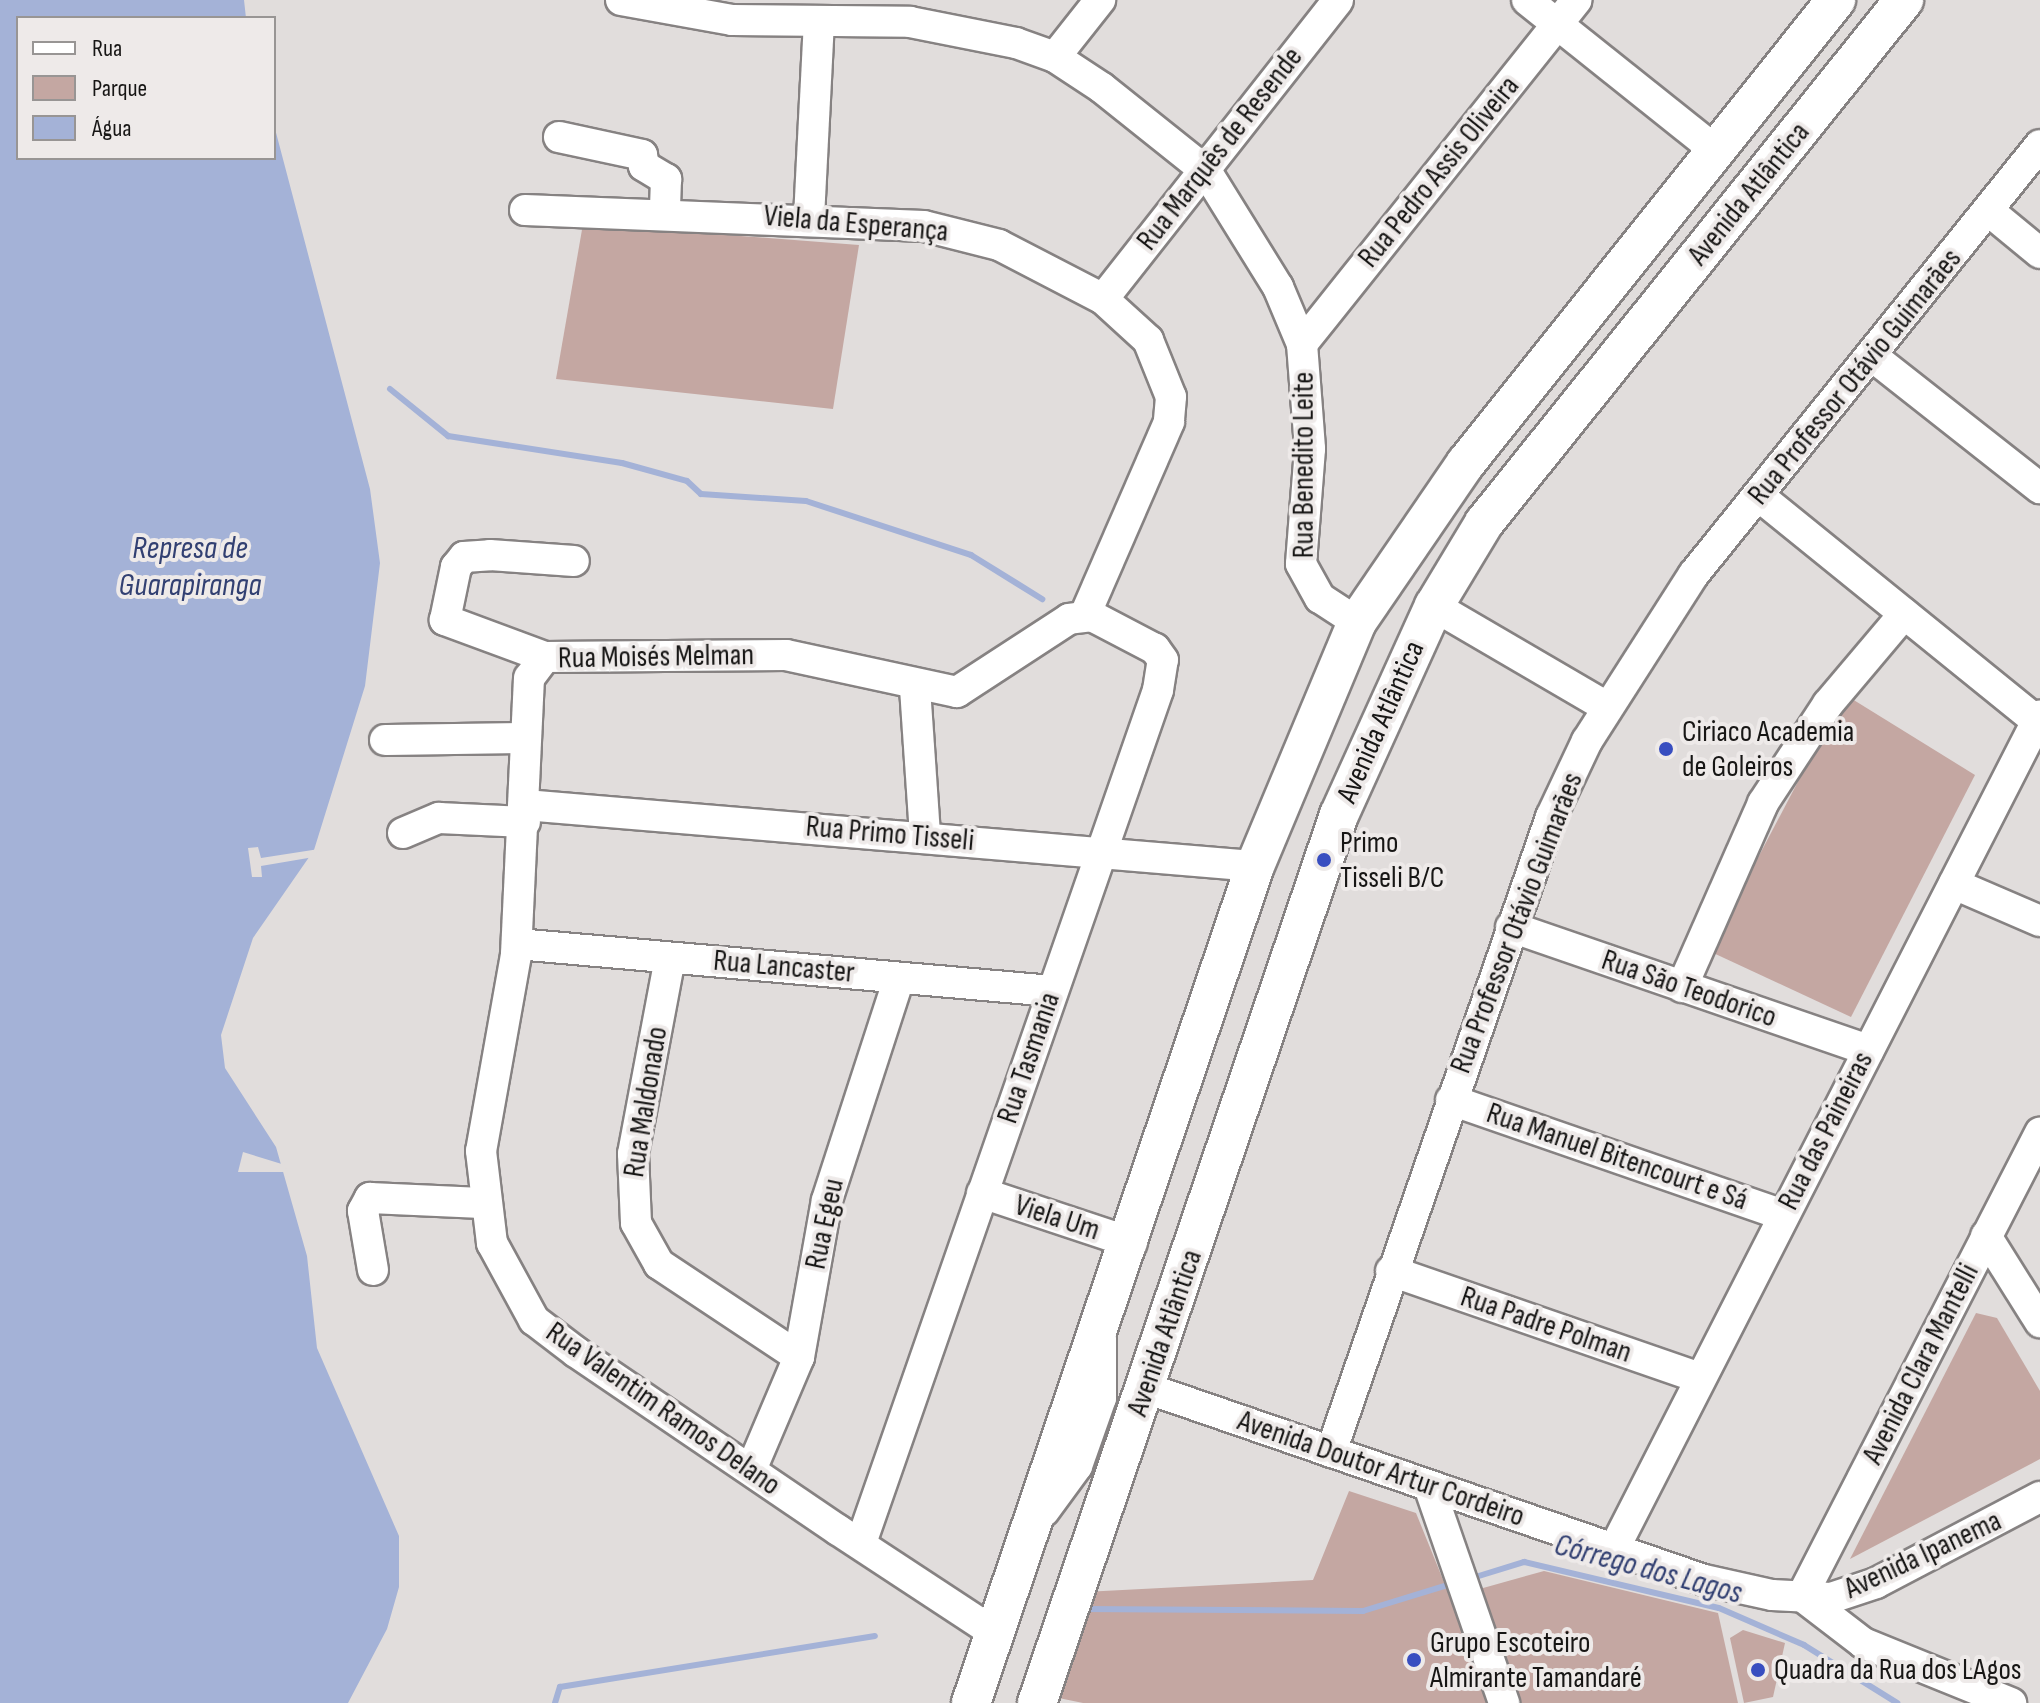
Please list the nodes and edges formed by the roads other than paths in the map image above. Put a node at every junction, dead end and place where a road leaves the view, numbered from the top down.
1 (621, 0) edge
2 (1100, 0) edge
3 (1338, 0) edge
4 (1527, 0) edge
5 (1577, 0) edge
6 (1836, 0) edge
7 (1904, 0) edge
8 (856, 9) edge
9 (819, 21) junction
10 (1558, 25) junction
11 (1055, 57) junction
12 (559, 137) dead end
13 (2040, 145) edge
14 (1716, 151) junction
15 (1206, 171) junction
16 (525, 210) dead end
17 (1989, 211) junction
18 (665, 213) junction
19 (809, 218) junction
20 (2040, 253) edge
21 (1103, 299) junction
22 (1302, 344) junction
23 (1872, 356) junction
24 (2040, 488) edge
25 (1759, 496) junction
26 (574, 561) dead end
27 (1434, 606) junction
28 (1904, 614) junction
29 (1085, 615) junction
30 (1357, 622) junction
31 (545, 657) junction
32 (915, 688) junction
33 (1607, 707) junction
34 (2038, 718) edge
35 (524, 738) junction
36 (385, 740) dead end
37 (525, 813) junction
38 (403, 833) dead end
39 (925, 836) junction
40 (1100, 853) junction
41 (1255, 866) junction
42 (1954, 884) junction
43 (2040, 921) edge
44 (1511, 927) junction
45 (517, 944) junction
46 (670, 958) junction
47 (899, 978) junction
48 (1682, 987) junction
49 (1052, 991) junction
50 (1868, 1050) junction
51 (1451, 1100) junction
52 (2040, 1133) edge
53 (982, 1193) junction
54 (482, 1203) junction
55 (1783, 1215) junction
56 (1986, 1236) junction
57 (1132, 1243) junction
58 (373, 1270) dead end
59 (1391, 1271) junction
60 (2040, 1322) edge
61 (1101, 1332) junction
62 (799, 1357) junction
63 (1700, 1378) junction
64 (1146, 1388) junction
65 (1331, 1452) junction
66 (751, 1470) junction
67 (1429, 1486) junction
68 (2040, 1497) edge
69 (861, 1543) junction
70 (1614, 1549) junction
71 (1802, 1596) junction
72 (995, 1633) junction
73 (1041, 1702) edge
74 (971, 1703) edge
75 (1504, 1703) edge
76 (2011, 1703) edge

1 - 9 street, Rua Benedito Leite
2 - 11 street
3 - 15 street, Rua Marquês de Resende
4 - 10 street
5 - 10 street, Rua Pedro Assis Oliveira
6 - 14 main road, Avenida Atlântica
7 - 27 main road, Avenida Atlântica
8 - 9 street, Rua Benedito Leite
8 - 11 street, Rua Benedito Leite
9 - 19 street
10 - 14 street
10 - 22 street, Rua Pedro Assis Oliveira
11 - 15 street, Rua Benedito Leite
12 - 18 street
13 - 17 street, Rua Professor Otávio Guimarães
14 - 30 main road, Avenida Atlântica
15 - 21 street, Rua Marquês de Resende
15 - 22 street, Rua Benedito Leite
16 - 18 street, Viela da Esperança
17 - 20 street
17 - 23 street, Rua Professor Otávio Guimarães
18 - 19 street, Viela da Esperança
19 - 21 street, Viela da Esperança
21 - 29 street, Viela da Esperança
22 - 30 street, Rua Benedito Leite
23 - 24 street
23 - 25 street, Rua Professor Otávio Guimarães
25 - 28 street
25 - 33 street, Rua Professor Otávio Guimarães
26 - 31 street
27 - 33 street
27 - 64 main road, Avenida Atlântica
28 - 34 street
28 - 48 street
29 - 32 street, Rua Moisés Melman
29 - 40 street, Rua Tasmania
30 - 41 main road, Avenida Atlântica
31 - 32 street, Rua Moisés Melman
31 - 35 street, Rua Moisés Melman
32 - 39 street
33 - 44 street, Rua Professor Otávio Guimarães
34 - 42 street, Rua das Paineiras
35 - 36 street
35 - 37 street, Rua Moisés Melman
37 - 38 street, Rua Primo Tisseli
37 - 39 street, Rua Primo Tisseli
37 - 45 street, Rua Valentim Ramos Delano
39 - 40 street, Rua Primo Tisseli
40 - 41 street, Rua Primo Tisseli
40 - 49 street, Rua Tasmania
41 - 57 main road, Avenida Atlântica
42 - 43 street
42 - 50 street, Rua das Paineiras
44 - 48 street, Rua São Teodorico
44 - 51 street, Rua Professor Otávio Guimarães
45 - 46 street, Rua Lancaster
45 - 54 street, Rua Valentim Ramos Delano
46 - 47 street, Rua Lancaster
46 - 62 street, Rua Maldonado
47 - 49 street, Rua Lancaster
47 - 62 street, Rua Egeu
48 - 50 street, Rua São Teodorico
49 - 53 street, Rua Tasmania
50 - 55 street, Rua das Paineiras
51 - 55 street, Rua Manuel Bitencourt e Sá
51 - 59 street, Rua Professor Otávio Guimarães
52 - 56 street, Avenida Clara Mantelli
53 - 57 street, Viela Um
53 - 69 street, Rua Tasmania
54 - 58 street
54 - 66 street, Rua Valentim Ramos Delano
55 - 63 street, Rua das Paineiras
56 - 60 street
56 - 71 street, Avenida Clara Mantelli
57 - 61 main road, Avenida Atlântica
59 - 63 street, Rua Padre Polman
59 - 65 street, Rua Professor Otávio Guimarães
61 - 64 main road
61 - 72 main road, Avenida Atlântica
62 - 66 street, Rua Egeu
63 - 70 street, Rua das Paineiras
64 - 65 street, Avenida Doutor Artur Cordeiro
64 - 73 main road, Avenida Atlântica
65 - 67 street, Avenida Doutor Artur Cordeiro
66 - 69 street, Rua Valentim Ramos Delano
67 - 70 street, Avenida Doutor Artur Cordeiro
67 - 75 street
68 - 71 street, Avenida Ipanema
69 - 72 street, Rua Valentim Ramos Delano
70 - 71 street, Avenida Doutor Artur Cordeiro
71 - 76 street
72 - 74 main road, Avenida Atlântica

